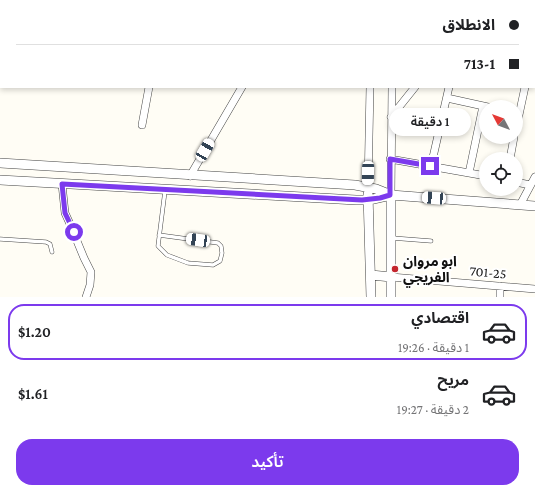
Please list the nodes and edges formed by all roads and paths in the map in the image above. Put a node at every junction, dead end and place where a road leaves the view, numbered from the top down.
1 (149, 88) edge
2 (241, 88) edge
3 (370, 88) edge
4 (392, 88) edge
5 (414, 88) edge
6 (449, 88) edge
7 (525, 88) edge
8 (447, 98) junction
9 (521, 100) edge
10 (479, 105) edge
11 (391, 117) junction
12 (142, 125) dead end
13 (479, 134) edge
14 (390, 159) junction
15 (0, 163) edge
16 (430, 166) junction
17 (469, 173) junction
18 (479, 175) edge
19 (190, 176) junction
20 (535, 177) edge
21 (0, 180) edge
22 (62, 184) junction
23 (523, 184) edge
24 (530, 185) junction
25 (368, 187) junction
26 (165, 190) junction
27 (390, 195) junction
28 (369, 200) junction
29 (520, 205) junction
30 (535, 206) edge
31 (159, 235) junction
32 (391, 238) junction
33 (0, 239) edge
34 (431, 241) dead end
35 (52, 252) dead end
36 (370, 275) junction
37 (392, 277) junction
38 (500, 286) junction
39 (535, 289) edge
40 (86, 297) edge
41 (371, 297) edge
42 (391, 297) edge
43 (500, 297) edge

1 - 12 street
2 - 19 street
3 - 25 street
4 - 11 street
5 - 11 street
6 - 8 street
7 - 9 street
8 - 10 street
8 - 16 street
11 - 14 street
13 - 17 street
14 - 16 street
14 - 27 street
15 - 19 street
16 - 17 street
17 - 18 street
19 - 25 street
20 - 24 street
21 - 22 street
22 - 26 street
22 - 40 street
23 - 24 street
24 - 29 street
25 - 27 street
25 - 28 street
26 - 28 street
26 - 31 lane
27 - 28 street
27 - 29 street
27 - 32 street
28 - 36 street
29 - 30 street
31 - 31 lane
32 - 34 lane
32 - 37 street
33 - 35 lane
36 - 37 street
36 - 41 street
37 - 38 street, 701-25
37 - 42 street
38 - 39 street, 701-25
38 - 43 street

